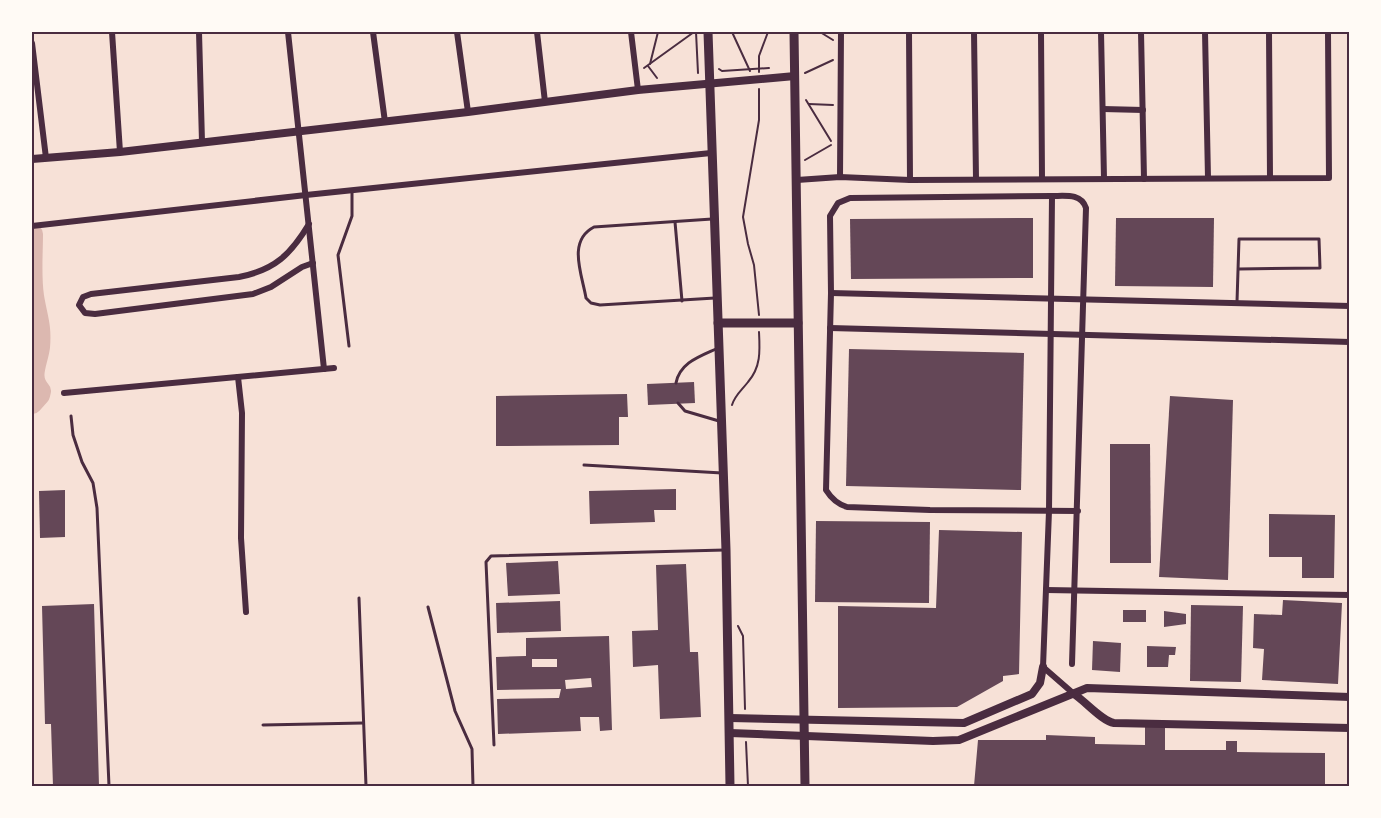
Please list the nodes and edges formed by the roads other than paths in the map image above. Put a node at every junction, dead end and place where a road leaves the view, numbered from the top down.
1 (112, 32) edge
2 (199, 32) edge
3 (288, 32) edge
4 (373, 32) edge
5 (457, 32) edge
6 (537, 32) edge
7 (631, 32) edge
8 (708, 32) edge
9 (794, 32) edge
10 (841, 32) edge
11 (909, 32) edge
12 (974, 32) edge
13 (1041, 32) edge
14 (1101, 32) edge
15 (1141, 32) edge
16 (1205, 32) edge
17 (1269, 32) edge
18 (1328, 32) edge
19 (32, 43) edge
20 (795, 76) junction
21 (710, 84) junction
22 (638, 90) junction
23 (545, 102) junction
24 (1103, 109) junction
25 (1143, 110) junction
26 (468, 112) junction
27 (384, 122) junction
28 (300, 131) junction
29 (202, 142) junction
30 (120, 152) junction
31 (711, 153) junction
32 (46, 158) junction
33 (32, 159) edge
34 (840, 177) junction
35 (1208, 178) junction
36 (1270, 178) junction
37 (976, 179) junction
38 (1042, 179) junction
39 (1104, 179) junction
40 (1144, 179) junction
41 (797, 180) junction
42 (910, 180) junction
43 (352, 190) junction
44 (306, 192) junction
45 (1052, 196) junction
46 (714, 219) junction
47 (675, 222) junction
48 (309, 224) junction
49 (32, 226) edge
50 (313, 262) junction
51 (1239, 269) junction
52 (831, 293) junction
53 (717, 298) junction
54 (1052, 299) junction
55 (1083, 300) junction
56 (682, 301) junction
57 (1237, 304) junction
58 (1350, 306) edge
59 (718, 323) junction
60 (798, 323) junction
61 (830, 328) junction
62 (1051, 334) junction
63 (1083, 335) junction
64 (1350, 342) edge
65 (348, 346) dead end
66 (719, 347) junction
67 (334, 368) dead end
68 (324, 369) junction
69 (238, 377) junction
70 (676, 383) dead end
71 (64, 393) dead end
72 (678, 403) dead end
73 (71, 416) dead end
74 (722, 422) junction
75 (584, 465) dead end
76 (724, 474) junction
77 (1049, 511) junction
78 (1078, 511) junction
79 (726, 550) junction
80 (1046, 590) junction
81 (1075, 591) junction
82 (1350, 596) edge
83 (359, 598) dead end
84 (428, 607) dead end
85 (246, 612) dead end
86 (1072, 664) dead end
87 (1043, 667) junction
88 (1074, 694) junction
89 (1350, 697) edge
90 (730, 718) junction
91 (804, 719) junction
92 (364, 723) junction
93 (263, 725) dead end
94 (1350, 728) edge
95 (730, 733) junction
96 (804, 736) junction
97 (494, 745) dead end
98 (32, 756) edge
99 (32, 786) edge
100 (109, 786) edge
101 (366, 786) edge
102 (473, 786) edge
103 (730, 786) edge
104 (805, 786) edge

1 - 30 street
2 - 29 street
3 - 28 street
4 - 27 street
5 - 26 street
6 - 23 street
7 - 22 street
8 - 21 main road
9 - 20 main road
10 - 34 street
11 - 42 street
12 - 37 street
13 - 38 street
14 - 24 street
15 - 25 street
16 - 35 street
17 - 36 street
18 - 36 street
19 - 32 street
20 - 21 street
20 - 41 main road
21 - 22 street
21 - 31 main road
22 - 23 street
23 - 26 street
24 - 25 street
24 - 39 street
25 - 40 street
26 - 27 street
27 - 28 street
28 - 29 street
28 - 44 street
29 - 30 street
30 - 32 street
31 - 43 street
31 - 46 main road
32 - 33 street
34 - 41 street
34 - 42 street
35 - 36 street
35 - 40 street
37 - 38 street
37 - 42 street
38 - 39 street
39 - 40 street
41 - 60 main road
43 - 44 street
43 - 65 lane
44 - 48 street
44 - 49 street
45 - 52 street
45 - 54 street
45 - 55 street
46 - 47 lane
46 - 53 main road
47 - 56 lane
47 - 56 lane
48 - 50 street
48 - 50 street
50 - 68 street
51 - 51 lane
51 - 57 lane
52 - 54 street
52 - 61 street
53 - 56 lane
53 - 59 main road
54 - 55 street
54 - 62 street
55 - 57 street
55 - 63 street
57 - 58 street
59 - 60 main road
59 - 66 main road
60 - 91 main road
61 - 62 street
61 - 77 street
62 - 63 street
62 - 77 street
63 - 64 street
63 - 78 street
66 - 70 lane
66 - 74 main road
67 - 68 street
68 - 69 street
69 - 71 street
69 - 85 street
72 - 74 lane
73 - 100 lane
74 - 76 main road
75 - 76 lane
76 - 79 main road
77 - 78 street
77 - 80 street
78 - 81 street
79 - 90 main road
79 - 97 lane
80 - 81 street
80 - 87 street
81 - 82 street
81 - 86 street
83 - 92 lane
84 - 102 lane
87 - 88 street
87 - 91 street
88 - 89 street
88 - 94 street
88 - 96 street
90 - 91 street
90 - 95 main road
91 - 96 main road
92 - 93 lane
92 - 101 lane
95 - 96 street
95 - 103 main road
96 - 104 main road
98 - 99 lane

